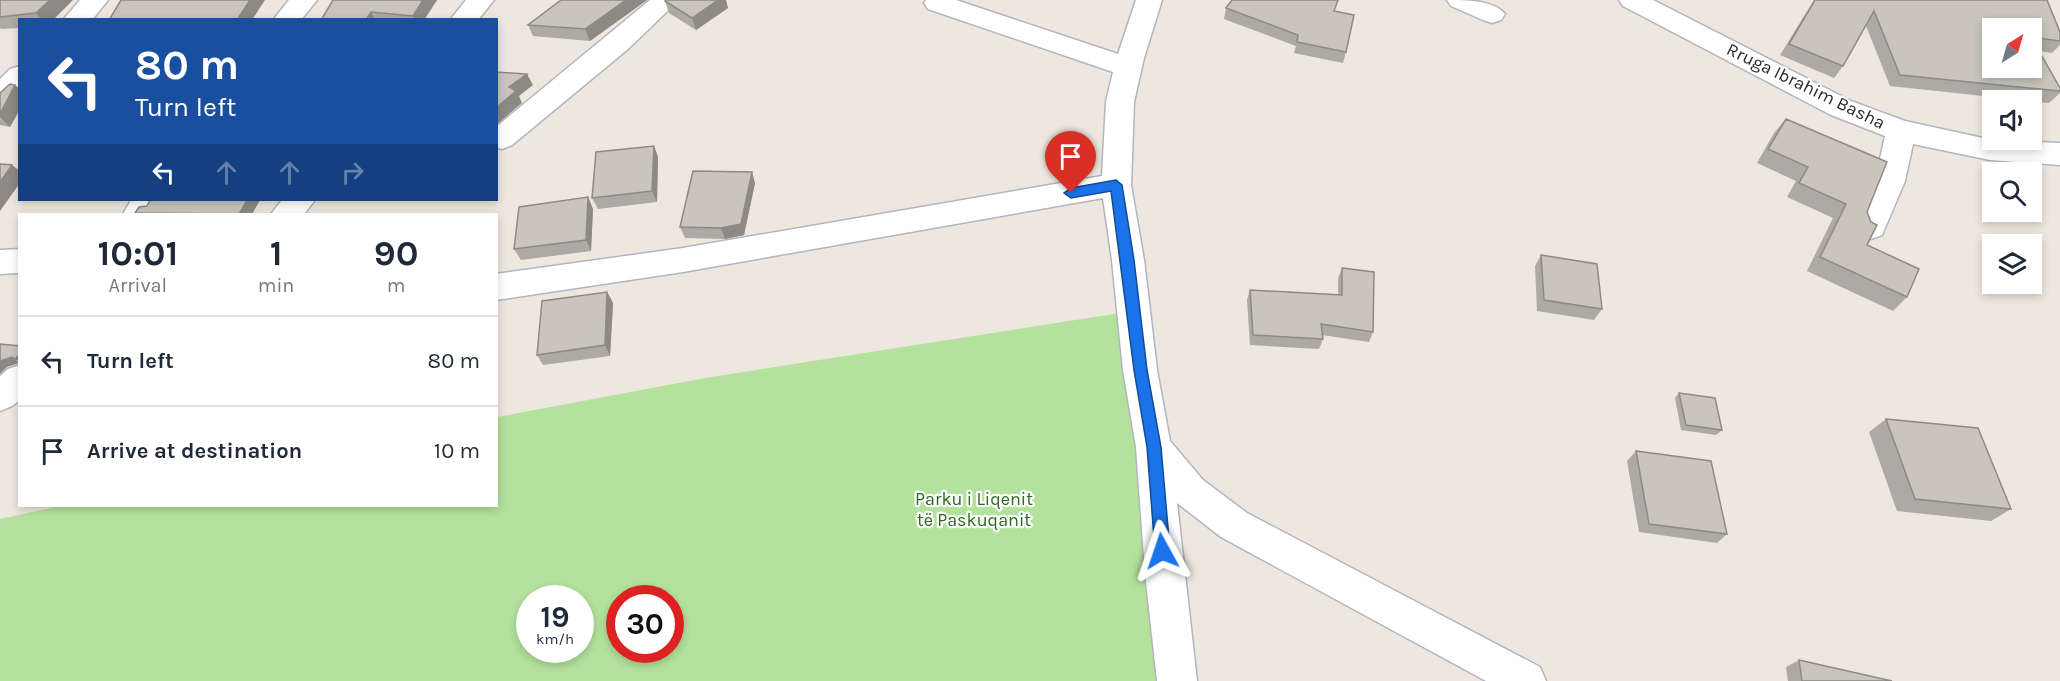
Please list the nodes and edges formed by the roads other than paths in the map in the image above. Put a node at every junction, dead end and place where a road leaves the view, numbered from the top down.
1 (95, 0) edge
2 (304, 0) edge
3 (481, 0) edge
4 (666, 0) edge
5 (1149, 0) edge
6 (1460, 0) edge
7 (1632, 0) edge
8 (937, 3) dead end
9 (1492, 14) dead end
10 (78, 18) edge
11 (288, 18) edge
12 (465, 18) edge
13 (1128, 67) junction
14 (18, 78) edge
15 (0, 95) edge
16 (1900, 131) junction
17 (502, 138) dead end
18 (2060, 154) edge
19 (1116, 185) junction
20 (299, 201) edge
21 (287, 213) edge
22 (1871, 227) edge
23 (18, 261) edge
24 (0, 262) edge
25 (498, 287) edge
26 (18, 381) edge
27 (0, 396) edge
28 (1154, 447) junction
29 (1177, 681) edge
30 (1526, 681) edge

1 - 10 street
2 - 11 street
3 - 12 street
4 - 17 street
5 - 13 street
6 - 9 street
7 - 16 street, Rruga Ibrahim Basha
8 - 13 street
13 - 19 street
14 - 15 street
16 - 18 street, Rruga Ibrahim Basha
16 - 22 street
19 - 25 street
19 - 28 street
20 - 21 street
23 - 24 street
26 - 27 street
28 - 29 street
28 - 30 street

